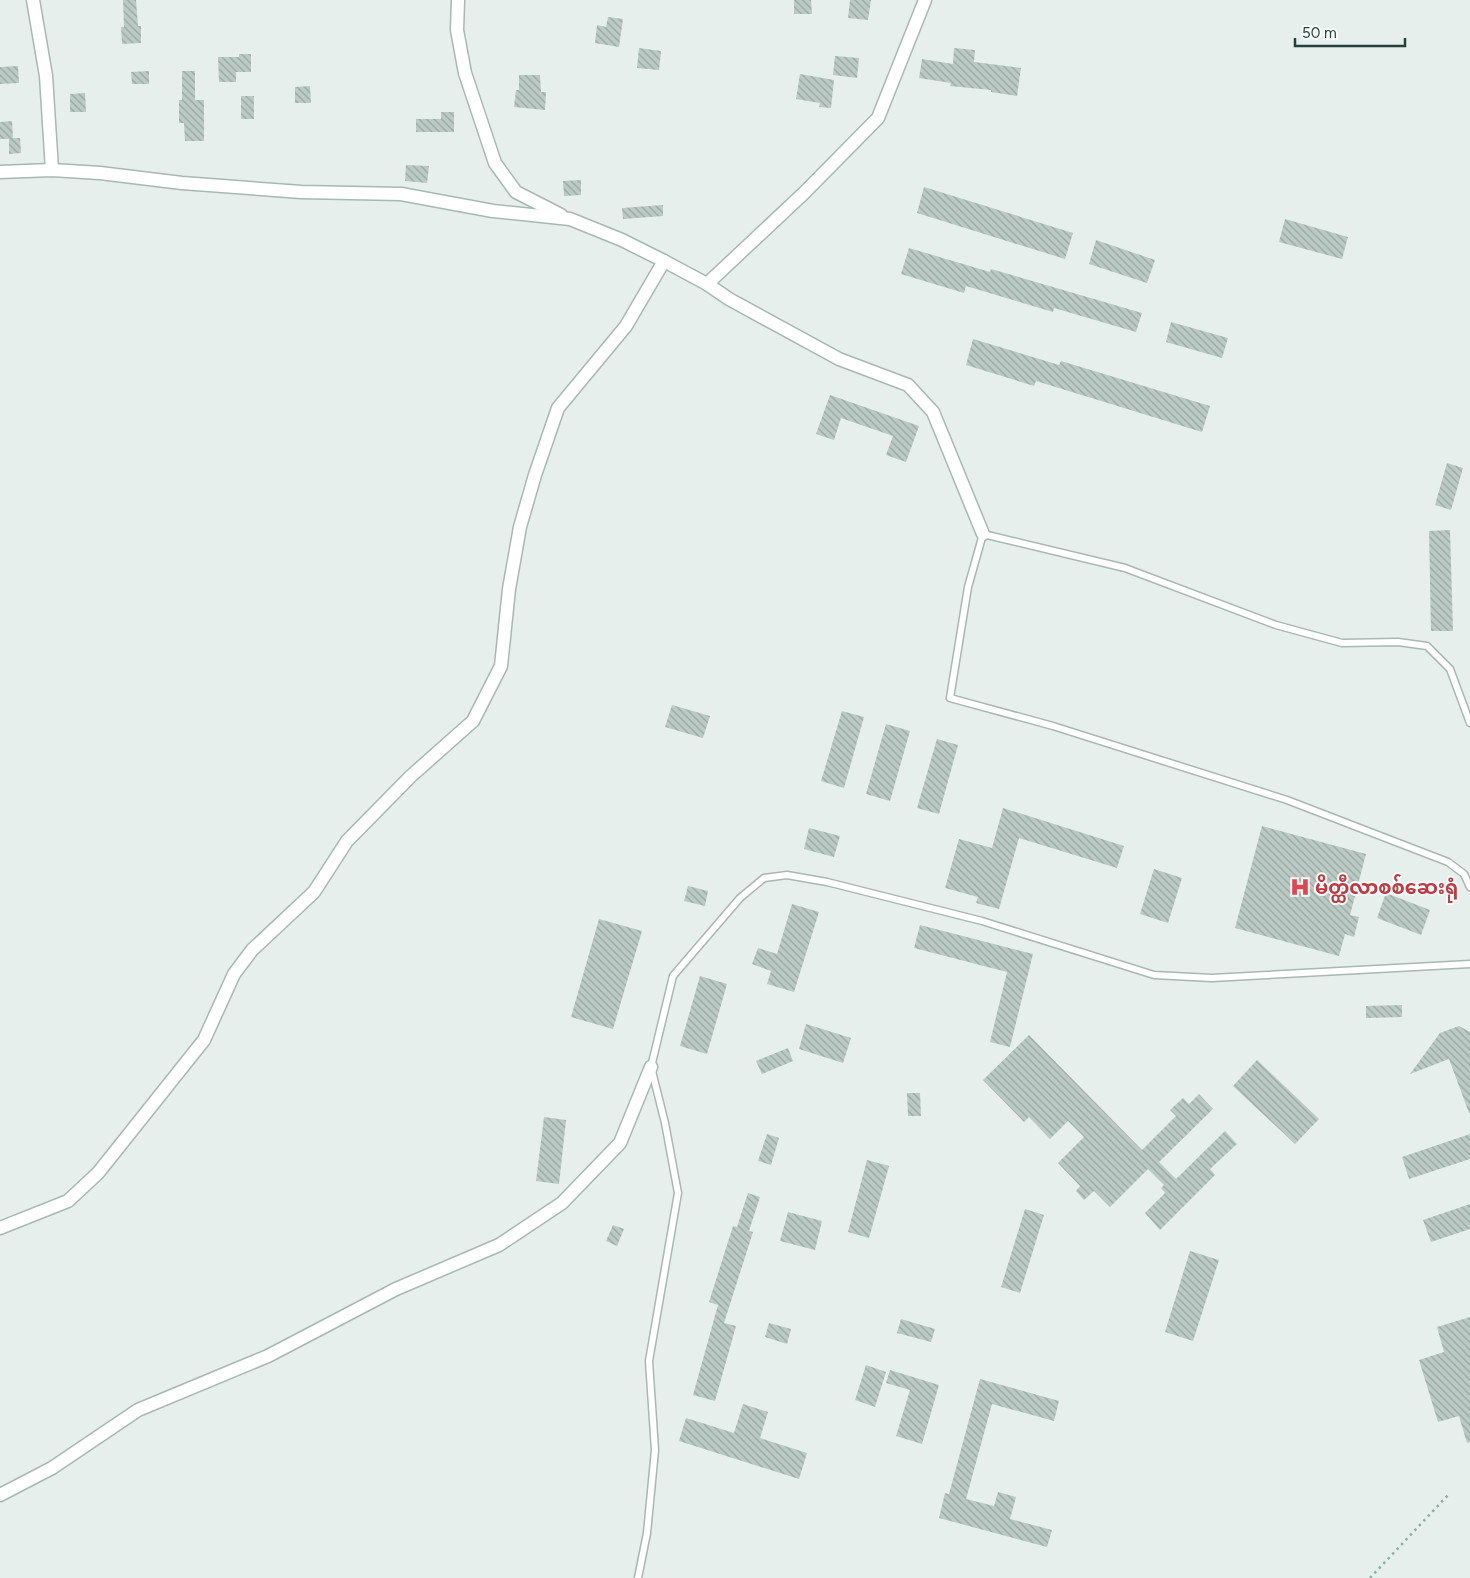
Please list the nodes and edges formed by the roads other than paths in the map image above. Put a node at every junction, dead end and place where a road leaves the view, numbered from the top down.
1 (32, 0) edge
2 (458, 0) edge
3 (926, 0) edge
4 (52, 170) junction
5 (0, 172) edge
6 (570, 219) junction
7 (664, 261) junction
8 (707, 284) junction
9 (983, 534) junction
10 (1470, 723) edge
11 (1470, 887) edge
12 (1470, 964) edge
13 (651, 1067) junction
14 (0, 1228) edge
15 (0, 1495) edge
16 (638, 1578) edge

1 - 4 street
2 - 6 street
3 - 8 street
4 - 5 street
4 - 6 street
6 - 7 street
7 - 8 street
7 - 14 street
8 - 9 street
9 - 10 lane
9 - 11 lane
12 - 13 lane
13 - 15 street
13 - 16 lane

